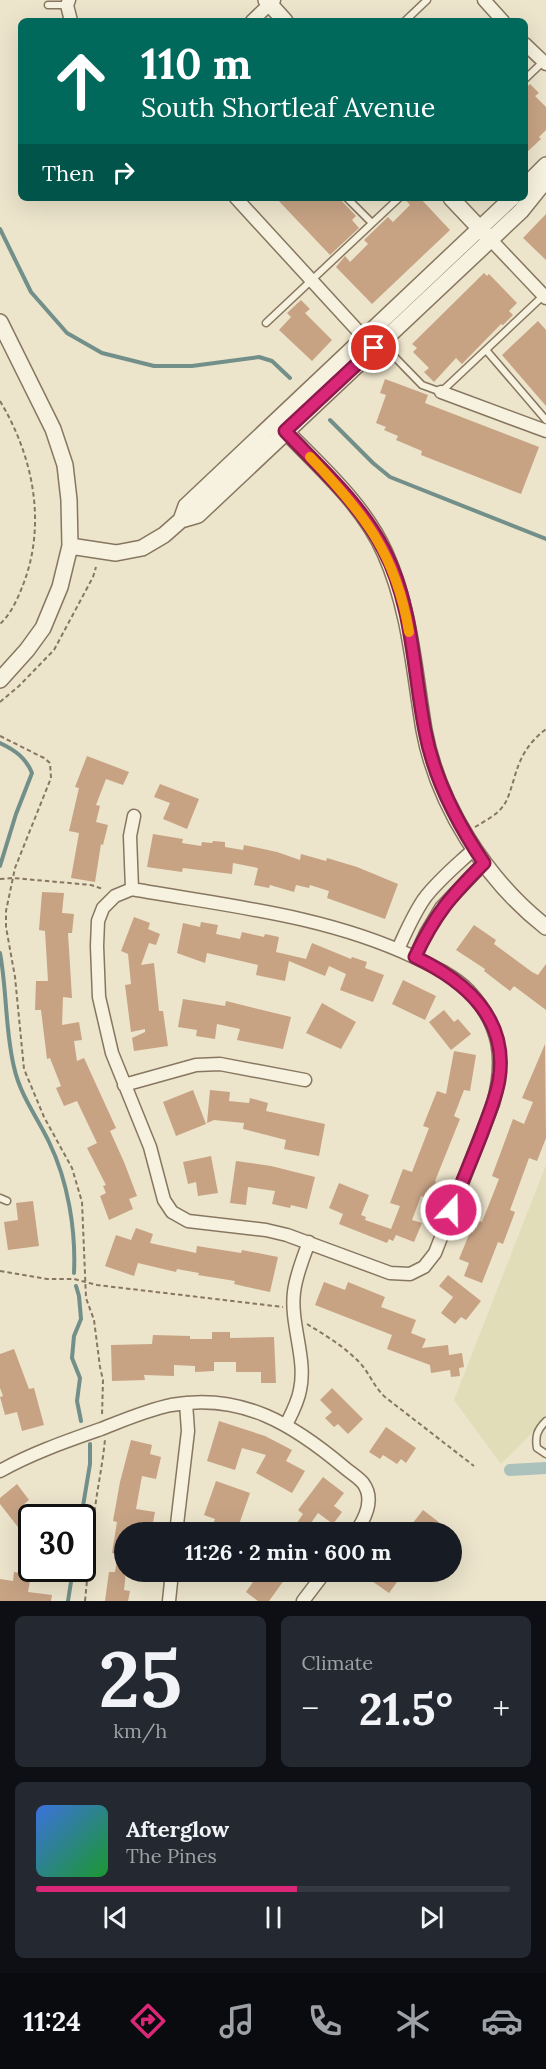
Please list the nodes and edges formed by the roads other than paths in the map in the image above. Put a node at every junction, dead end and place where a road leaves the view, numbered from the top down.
1 (427, 0) edge
2 (484, 0) edge
3 (270, 1) edge
4 (68, 3) edge
5 (48, 5) dead end
6 (70, 18) edge
7 (255, 18) edge
8 (283, 18) edge
9 (408, 18) edge
10 (500, 18) edge
11 (528, 47) edge
12 (545, 62) edge
13 (528, 76) edge
14 (546, 165) edge
15 (546, 180) edge
16 (528, 183) edge
17 (239, 201) edge
18 (350, 201) edge
19 (396, 201) edge
20 (454, 201) edge
21 (510, 201) edge
22 (372, 223) junction
23 (485, 234) junction
24 (311, 280) junction
25 (545, 296) edge
26 (0, 322) edge
27 (266, 323) dead end
28 (373, 343) junction
29 (486, 350) junction
30 (441, 392) junction
31 (546, 420) edge
32 (280, 426) junction
33 (546, 431) edge
34 (70, 546) junction
35 (0, 680) edge
36 (134, 816) dead end
37 (474, 849) junction
38 (484, 863) junction
39 (132, 889) junction
40 (546, 927) edge
41 (398, 949) junction
42 (415, 957) junction
43 (305, 1080) dead end
44 (124, 1085) junction
45 (309, 1242) junction
46 (186, 1403) junction
47 (546, 1421) edge
48 (286, 1425) junction
49 (546, 1454) edge
50 (1, 1469) edge
51 (177, 1522) edge
52 (363, 1522) edge
53 (171, 1582) edge
54 (317, 1582) edge
55 (169, 1601) edge
56 (303, 1601) edge

1 - 9 lane
2 - 10 street
3 - 7 street
3 - 8 street
4 - 5 lane
4 - 6 street
11 - 12 street
12 - 13 lane
14 - 16 street
15 - 23 street
17 - 24 street
18 - 22 lane
19 - 22 lane
20 - 23 street
21 - 23 street
22 - 24 lane
23 - 25 street
23 - 28 street
24 - 27 lane
24 - 28 street
25 - 29 lane
26 - 34 street
28 - 30 lane
28 - 32 street
29 - 30 lane
29 - 31 lane
30 - 33 street
32 - 34 street
32 - 37 street
34 - 35 street
36 - 39 street
37 - 38 street
37 - 41 street
38 - 40 street
38 - 42 street
39 - 41 street
39 - 44 street
41 - 42 street
42 - 45 street
43 - 44 street
44 - 45 street
45 - 48 street
46 - 48 street
46 - 50 street
46 - 51 street
47 - 49 lane
48 - 52 street
53 - 55 street
54 - 56 street

